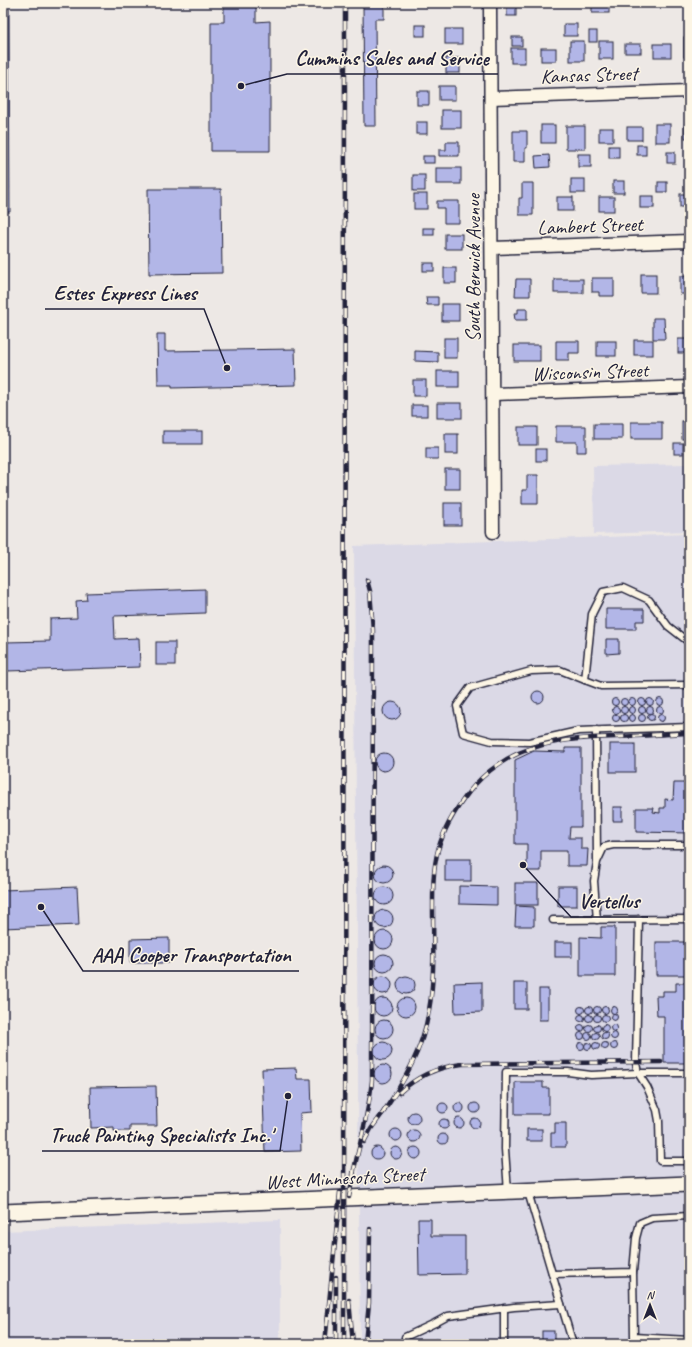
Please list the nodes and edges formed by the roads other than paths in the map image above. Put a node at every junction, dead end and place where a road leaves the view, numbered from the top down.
1 (490, 3) edge
2 (689, 91) edge
3 (491, 98) junction
4 (689, 241) edge
5 (492, 248) junction
6 (689, 387) edge
7 (492, 394) junction
8 (493, 532) dead end
9 (689, 640) edge
10 (585, 680) junction
11 (689, 685) edge
12 (689, 728) edge
13 (596, 730) junction
14 (689, 845) edge
15 (597, 862) junction
16 (639, 919) junction
17 (689, 919) edge
18 (553, 920) dead end
19 (597, 920) junction
20 (638, 1073) junction
21 (689, 1073) edge
22 (689, 1161) edge
23 (689, 1184) edge
24 (508, 1192) junction
25 (528, 1192) junction
26 (3, 1212) edge
27 (689, 1216) edge
28 (633, 1272) junction
29 (552, 1274) junction
30 (561, 1304) junction
31 (504, 1308) junction
32 (689, 1340) edge
33 (634, 1341) edge
34 (405, 1344) edge
35 (504, 1344) edge
36 (573, 1344) edge

1 - 3 street, South Berwick Avenue
2 - 3 street, Kansas Street
3 - 5 street, South Berwick Avenue
4 - 5 street, Lambert Street
5 - 7 street, South Berwick Avenue
6 - 7 street, Wisconsin Street
7 - 8 street, South Berwick Avenue
9 - 10 lane
10 - 11 lane
10 - 13 lane
12 - 13 lane
13 - 15 lane
14 - 15 lane
15 - 19 lane
16 - 17 lane
16 - 19 lane
16 - 20 lane
18 - 19 lane
20 - 21 lane
20 - 22 lane
20 - 24 lane
23 - 25 street, West Minnesota Street
24 - 25 street, West Minnesota Street
24 - 26 street, West Minnesota Street
25 - 29 lane
27 - 28 lane
28 - 29 lane
28 - 33 lane
29 - 30 lane
30 - 31 lane
30 - 36 lane
31 - 34 lane
31 - 35 lane
32 - 33 lane

